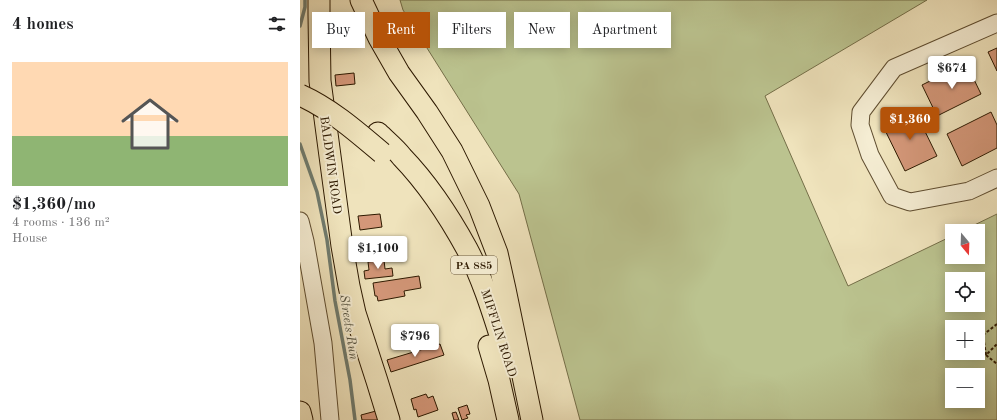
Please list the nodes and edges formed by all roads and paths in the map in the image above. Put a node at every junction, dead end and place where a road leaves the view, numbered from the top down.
1 (319, 0) edge
2 (361, 0) edge
3 (997, 23) edge
4 (300, 82) edge
5 (300, 95) edge
6 (997, 178) edge
7 (300, 221) edge
8 (997, 324) edge
9 (997, 344) edge
10 (986, 355) junction
11 (997, 364) edge
12 (300, 412) edge
13 (302, 420) edge
14 (330, 420) edge
15 (389, 420) edge
16 (508, 420) edge
17 (526, 420) edge
18 (532, 420) edge

1 - 15 main road, BALDWIN ROAD
2 - 18 main road
3 - 6 lane
4 - 17 main road, MIFFLIN ROAD / PA 885
5 - 16 main road, MIFFLIN ROAD / PA 885, bridge
7 - 14 lane
8 - 10 path
9 - 10 path
10 - 11 path
12 - 13 main road

